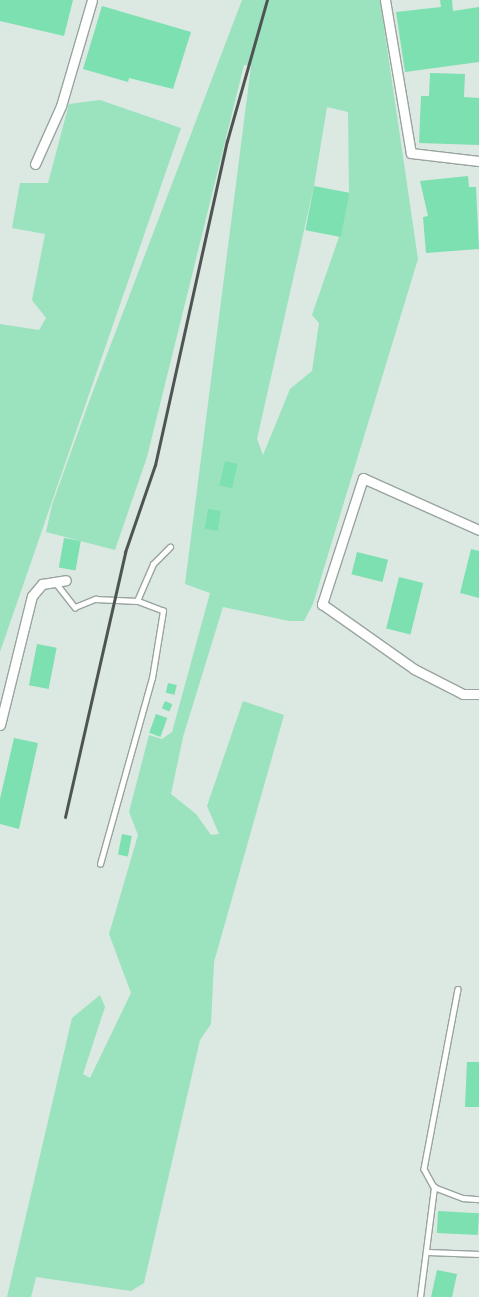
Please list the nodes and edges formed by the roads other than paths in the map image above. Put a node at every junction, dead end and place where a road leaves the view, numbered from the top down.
1 (92, 0) edge
2 (385, 0) edge
3 (479, 161) edge
4 (35, 164) dead end
5 (479, 530) edge
6 (170, 547) dead end
7 (54, 580) junction
8 (66, 580) dead end
9 (137, 601) junction
10 (479, 694) edge
11 (0, 725) edge
12 (100, 864) dead end
13 (458, 989) dead end
14 (434, 1187) junction
15 (479, 1199) edge
16 (428, 1252) junction
17 (479, 1254) edge
18 (420, 1297) edge

1 - 4 street
2 - 3 street
5 - 10 street
6 - 9 lane
7 - 8 street
7 - 9 lane
7 - 11 street
9 - 12 lane
13 - 14 lane
14 - 15 lane
14 - 16 lane
16 - 17 lane
16 - 18 lane

